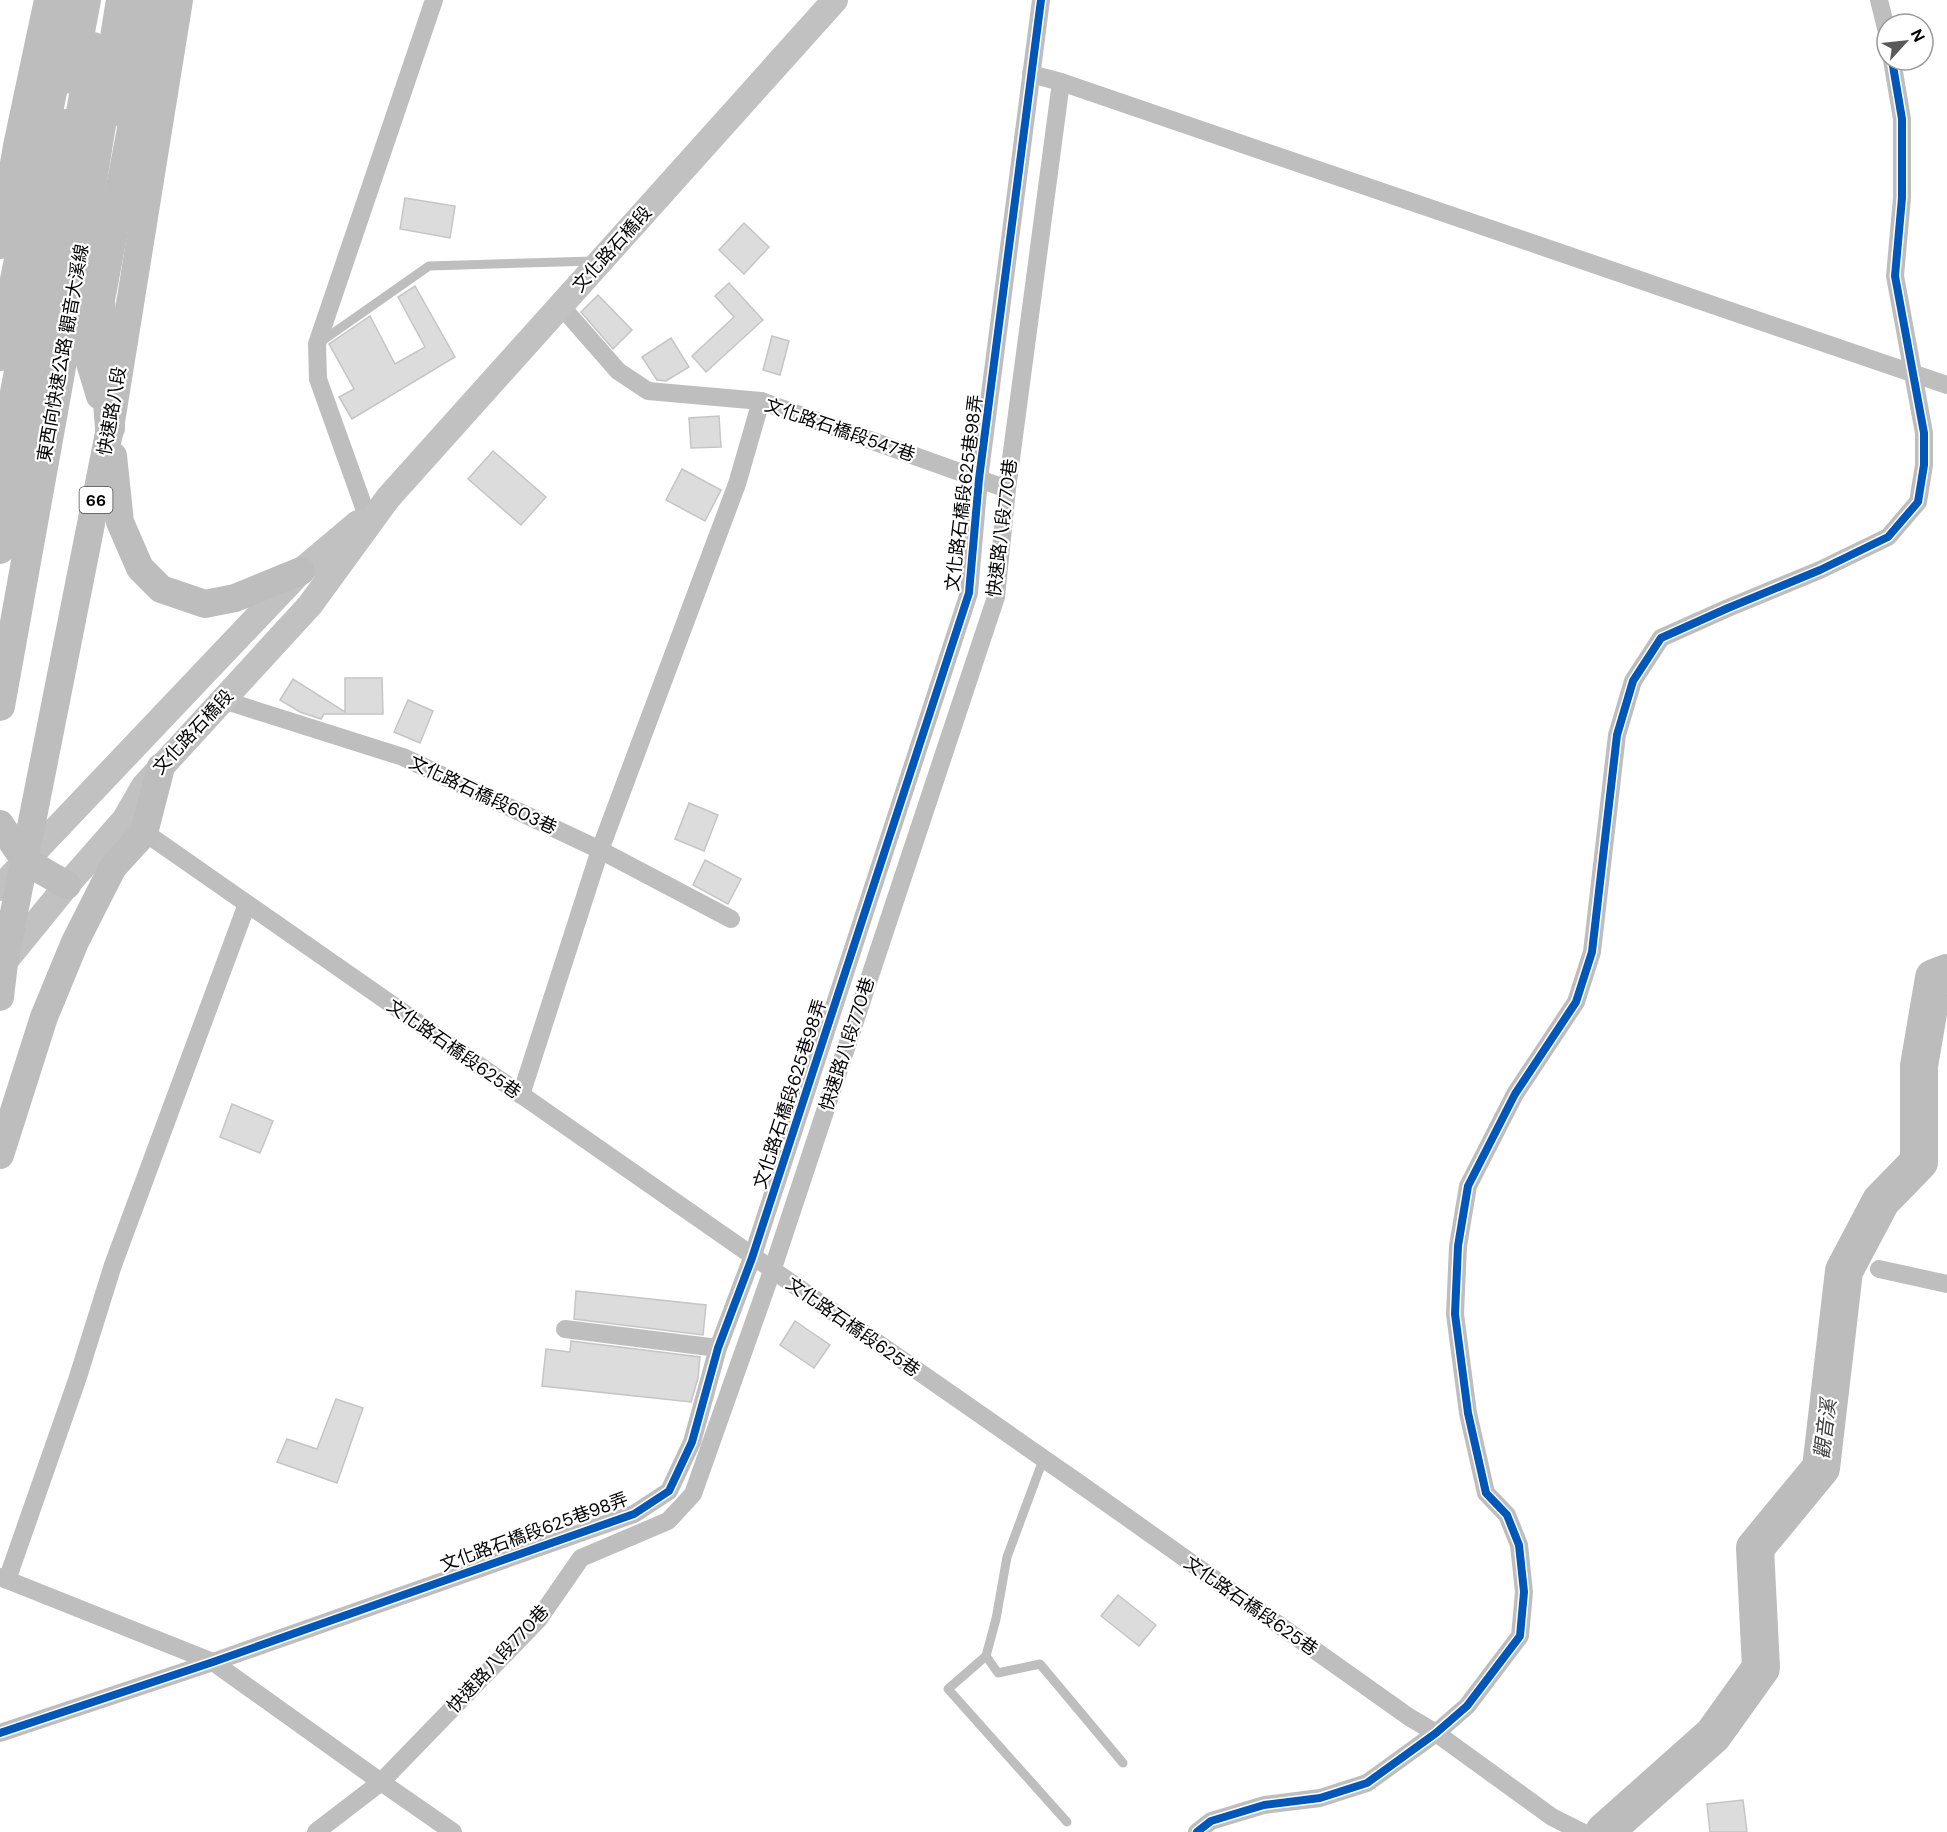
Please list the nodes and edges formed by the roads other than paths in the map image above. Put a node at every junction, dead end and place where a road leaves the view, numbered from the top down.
1 (48, 0) edge
2 (70, 0) edge
3 (87, 0) edge
4 (102, 0) edge
5 (121, 0) edge
6 (138, 0) edge
7 (156, 0) edge
8 (178, 0) edge
9 (434, 0) edge
10 (835, 0) edge
11 (1041, 0) edge
12 (1894, 72) edge
13 (1031, 74) junction
14 (1060, 82) junction
15 (0, 245) edge
16 (601, 261) junction
17 (561, 306) junction
18 (317, 344) junction
19 (0, 356) edge
20 (1913, 373) junction
21 (1947, 386) edge
22 (761, 401) junction
23 (110, 428) junction
24 (0, 468) edge
25 (979, 479) junction
26 (1006, 489) junction
27 (388, 498) junction
28 (367, 516) junction
29 (0, 549) edge
30 (301, 571) junction
31 (223, 700) junction
32 (0, 706) edge
33 (161, 767) joint
34 (0, 824) edge
35 (135, 826) junction
36 (600, 850) junction
37 (25, 861) junction
38 (67, 885) junction
39 (0, 888) edge
40 (247, 904) junction
41 (731, 919) dead end
42 (2, 965) edge
43 (0, 997) edge
44 (521, 1095) junction
45 (0, 1155) edge
46 (752, 1258) junction
47 (1879, 1269) dead end
48 (772, 1271) junction
49 (1947, 1284) edge
50 (565, 1329) dead end
51 (718, 1348) junction
52 (1043, 1460) junction
53 (4, 1579) edge
54 (986, 1656) junction
55 (213, 1662) junction
56 (0, 1733) edge
57 (1436, 1733) junction
58 (1123, 1763) dead end
59 (381, 1782) junction
60 (1066, 1822) dead end
61 (1580, 1831) edge
62 (316, 1832) edge
63 (453, 1832) edge
64 (1197, 1832) edge

1 - 15 main road
2 - 19 highway
3 - 24 main road
4 - 29 highway, 東西向快速公路 觀音大溪線
5 - 32 highway, 東西向快速公路 觀音大溪線
6 - 23 main road
7 - 23 highway
8 - 23 main road, 快速路八段 / 66
9 - 18 street
10 - 16 main road, 文化路石橋段
11 - 13 street, 文化路石橋段625巷98弄
12 - 20 street
13 - 14 street
13 - 25 street, 文化路石橋段625巷98弄
14 - 20 street
14 - 26 street, 快速路八段770巷
16 - 17 main road, 文化路石橋段
16 - 18 lane
17 - 22 street, 文化路石橋段547巷
17 - 27 main road, 文化路石橋段
18 - 28 street
20 - 21 street
20 - 57 street
22 - 25 street, 文化路石橋段547巷
22 - 36 street
23 - 30 main road
23 - 37 main road, 快速路八段 / 66
25 - 26 street, 文化路石橋段547巷
25 - 46 street, 文化路石橋段625巷98弄
26 - 48 street, 快速路八段770巷
27 - 28 main road, 文化路石橋段
27 - 31 main road, 文化路石橋段
28 - 30 main road, 文化路石橋段
30 - 37 main road, 文化路石橋段
31 - 33 main road, 文化路石橋段
31 - 36 street, 文化路石橋段603巷
33 - 35 main road
34 - 37 main road
35 - 38 main road
35 - 40 street, 文化路石橋段625巷
35 - 45 main road
36 - 41 street, 文化路石橋段603巷
36 - 44 street
37 - 38 main road
37 - 39 main road, 文化路石橋段
37 - 42 main road, 快速路八段 / 66
38 - 42 main road
40 - 44 street, 文化路石橋段625巷
40 - 53 street
42 - 43 main road, 快速路八段 / 66
44 - 46 street, 文化路石橋段625巷
46 - 48 street, 文化路石橋段625巷
46 - 51 street, 文化路石橋段625巷98弄
47 - 49 street
48 - 52 street, 文化路石橋段625巷
48 - 59 street, 快速路八段770巷
50 - 51 street
51 - 55 street, 文化路石橋段625巷98弄
52 - 54 lane
52 - 57 street, 文化路石橋段625巷
53 - 55 street
54 - 58 lane
54 - 60 lane
55 - 56 street, 文化路石橋段625巷98弄
55 - 59 street
57 - 61 street, 文化路石橋段625巷
57 - 64 street
59 - 62 street, 快速路八段770巷
59 - 63 street

